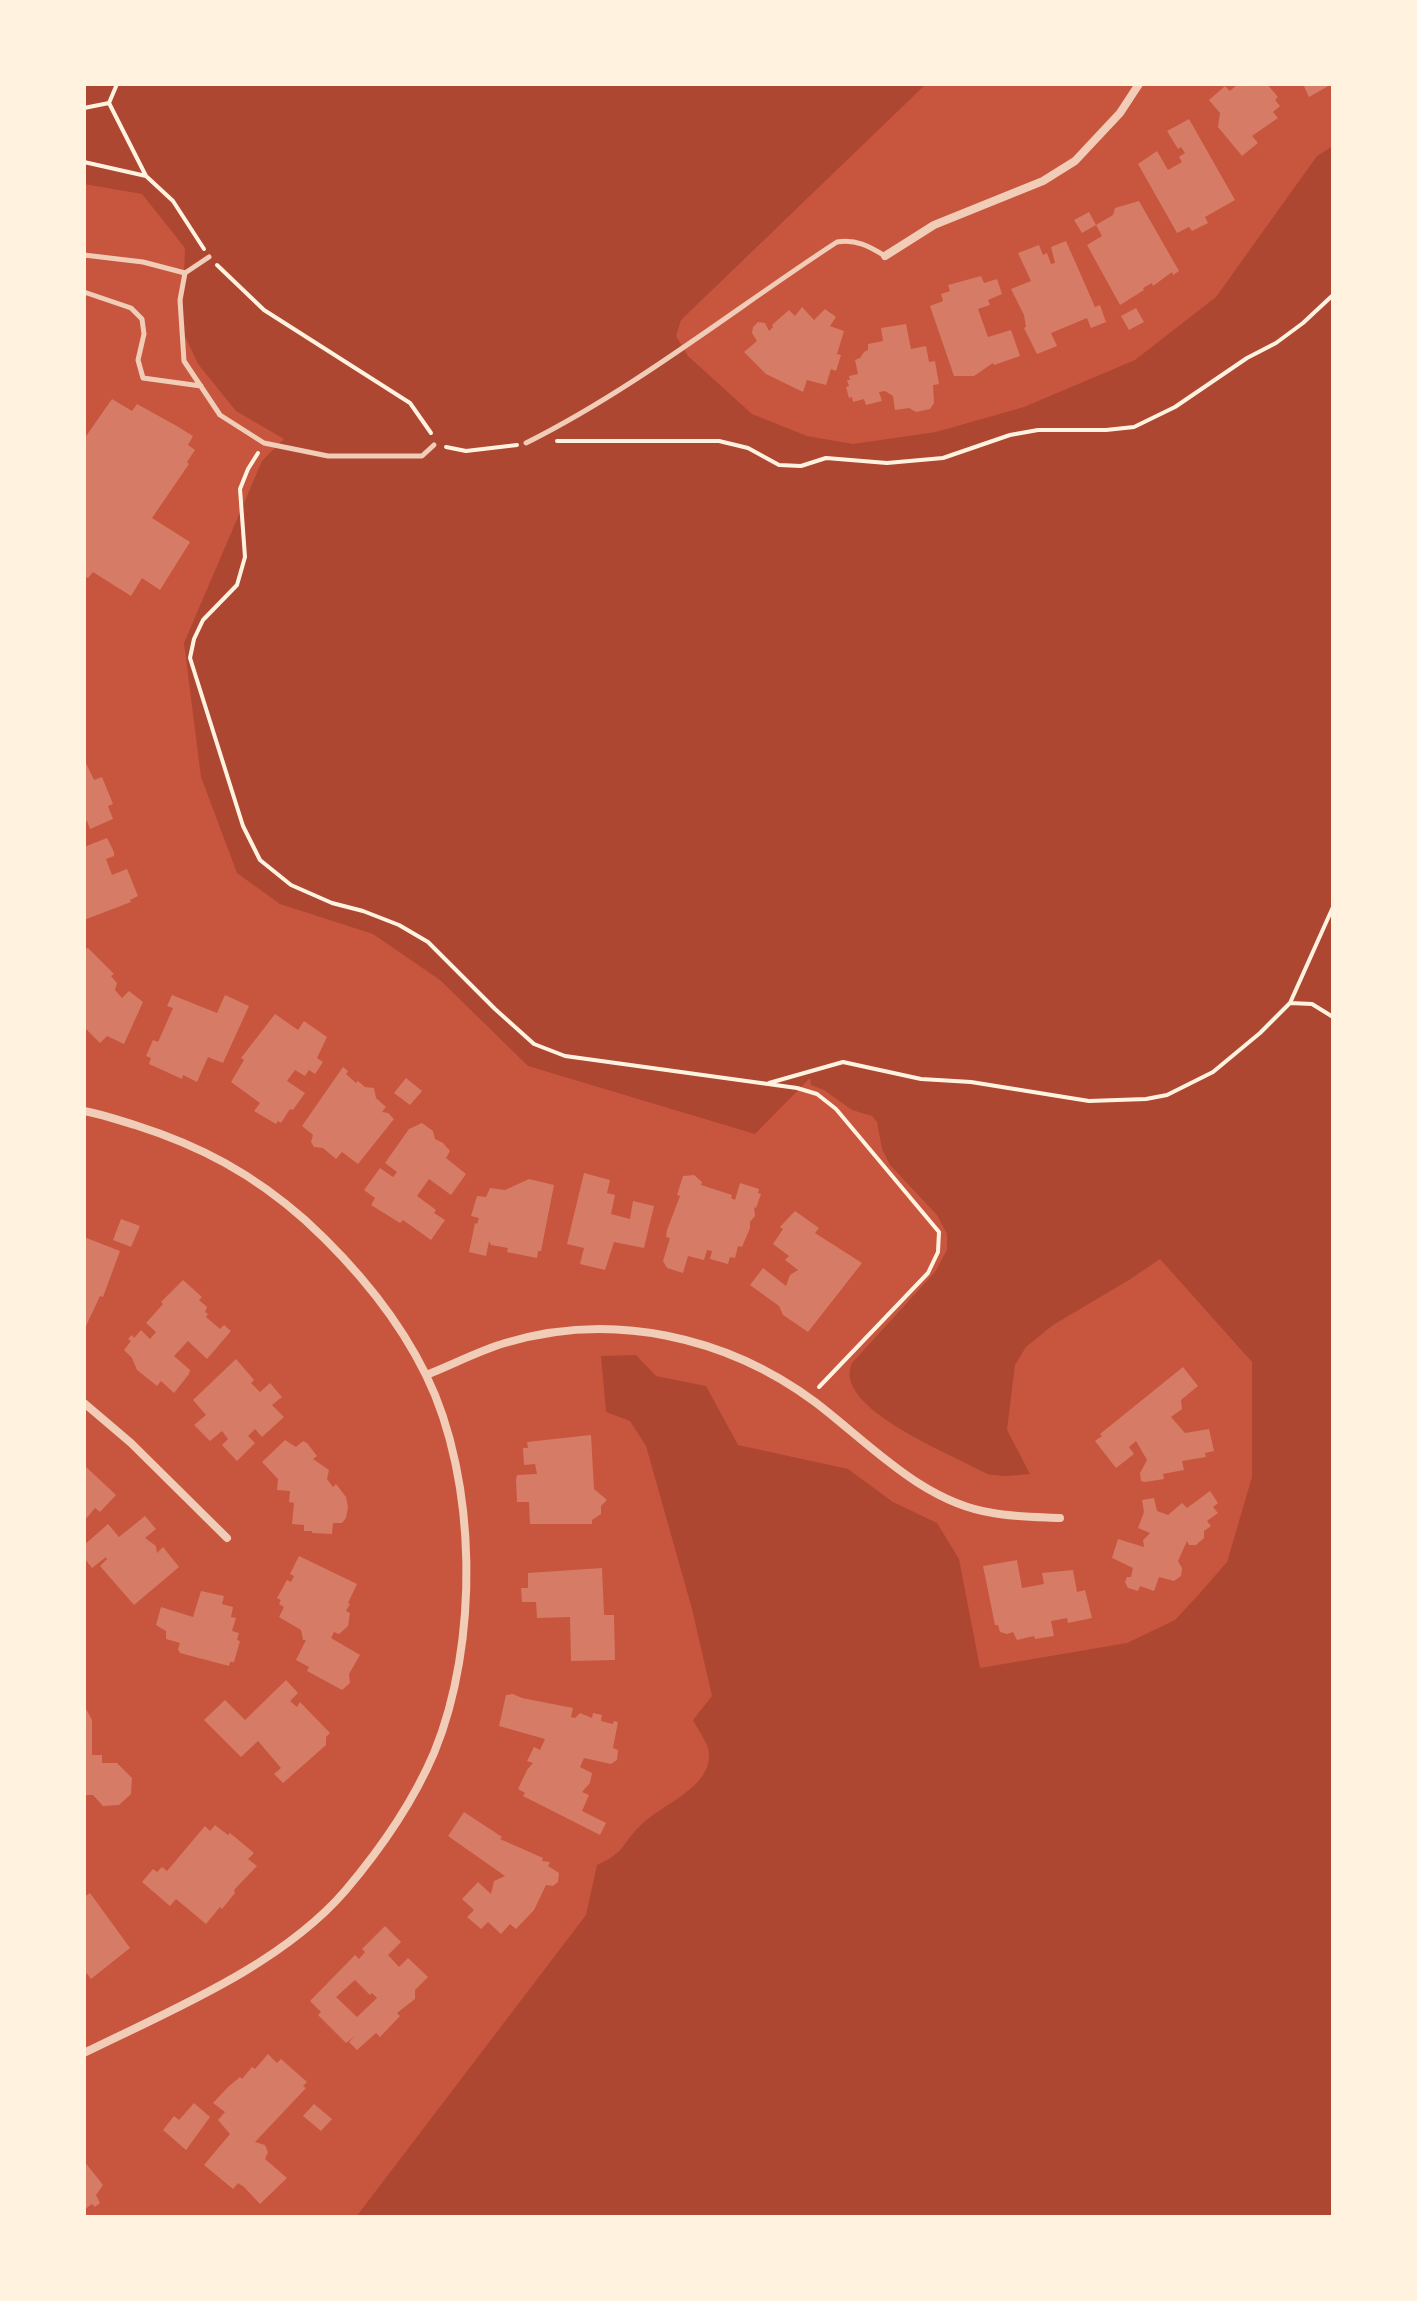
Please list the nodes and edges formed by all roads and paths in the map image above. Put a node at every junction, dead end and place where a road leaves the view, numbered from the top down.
1 (117, 84) edge
2 (1139, 84) edge
3 (109, 103) junction
4 (84, 108) edge
5 (84, 162) edge
6 (146, 176) junction
7 (84, 255) edge
8 (885, 256) joint
9 (209, 257) junction
10 (185, 273) junction
11 (84, 292) edge
12 (1333, 295) edge
13 (201, 386) junction
14 (552, 441) dead end
15 (264, 443) junction
16 (526, 443) joint
17 (434, 445) junction
18 (1333, 907) edge
19 (1290, 1003) junction
20 (1333, 1017) edge
21 (767, 1084) junction
22 (84, 1111) edge
23 (426, 1375) junction
24 (809, 1398) junction
25 (84, 1403) edge
26 (1060, 1518) dead end
27 (227, 1538) dead end
28 (84, 2053) edge

1 - 3 path
2 - 8 street
3 - 4 path
3 - 6 path
5 - 6 path
6 - 9 path
7 - 10 lane
8 - 16 lane
9 - 10 lane
9 - 17 path
10 - 13 lane
11 - 13 lane
12 - 14 path
13 - 15 lane
15 - 17 lane
15 - 21 path
16 - 17 path
18 - 19 path
19 - 20 path
19 - 21 path
21 - 24 path
22 - 23 street
23 - 24 street
23 - 28 street
24 - 26 street
25 - 27 street

